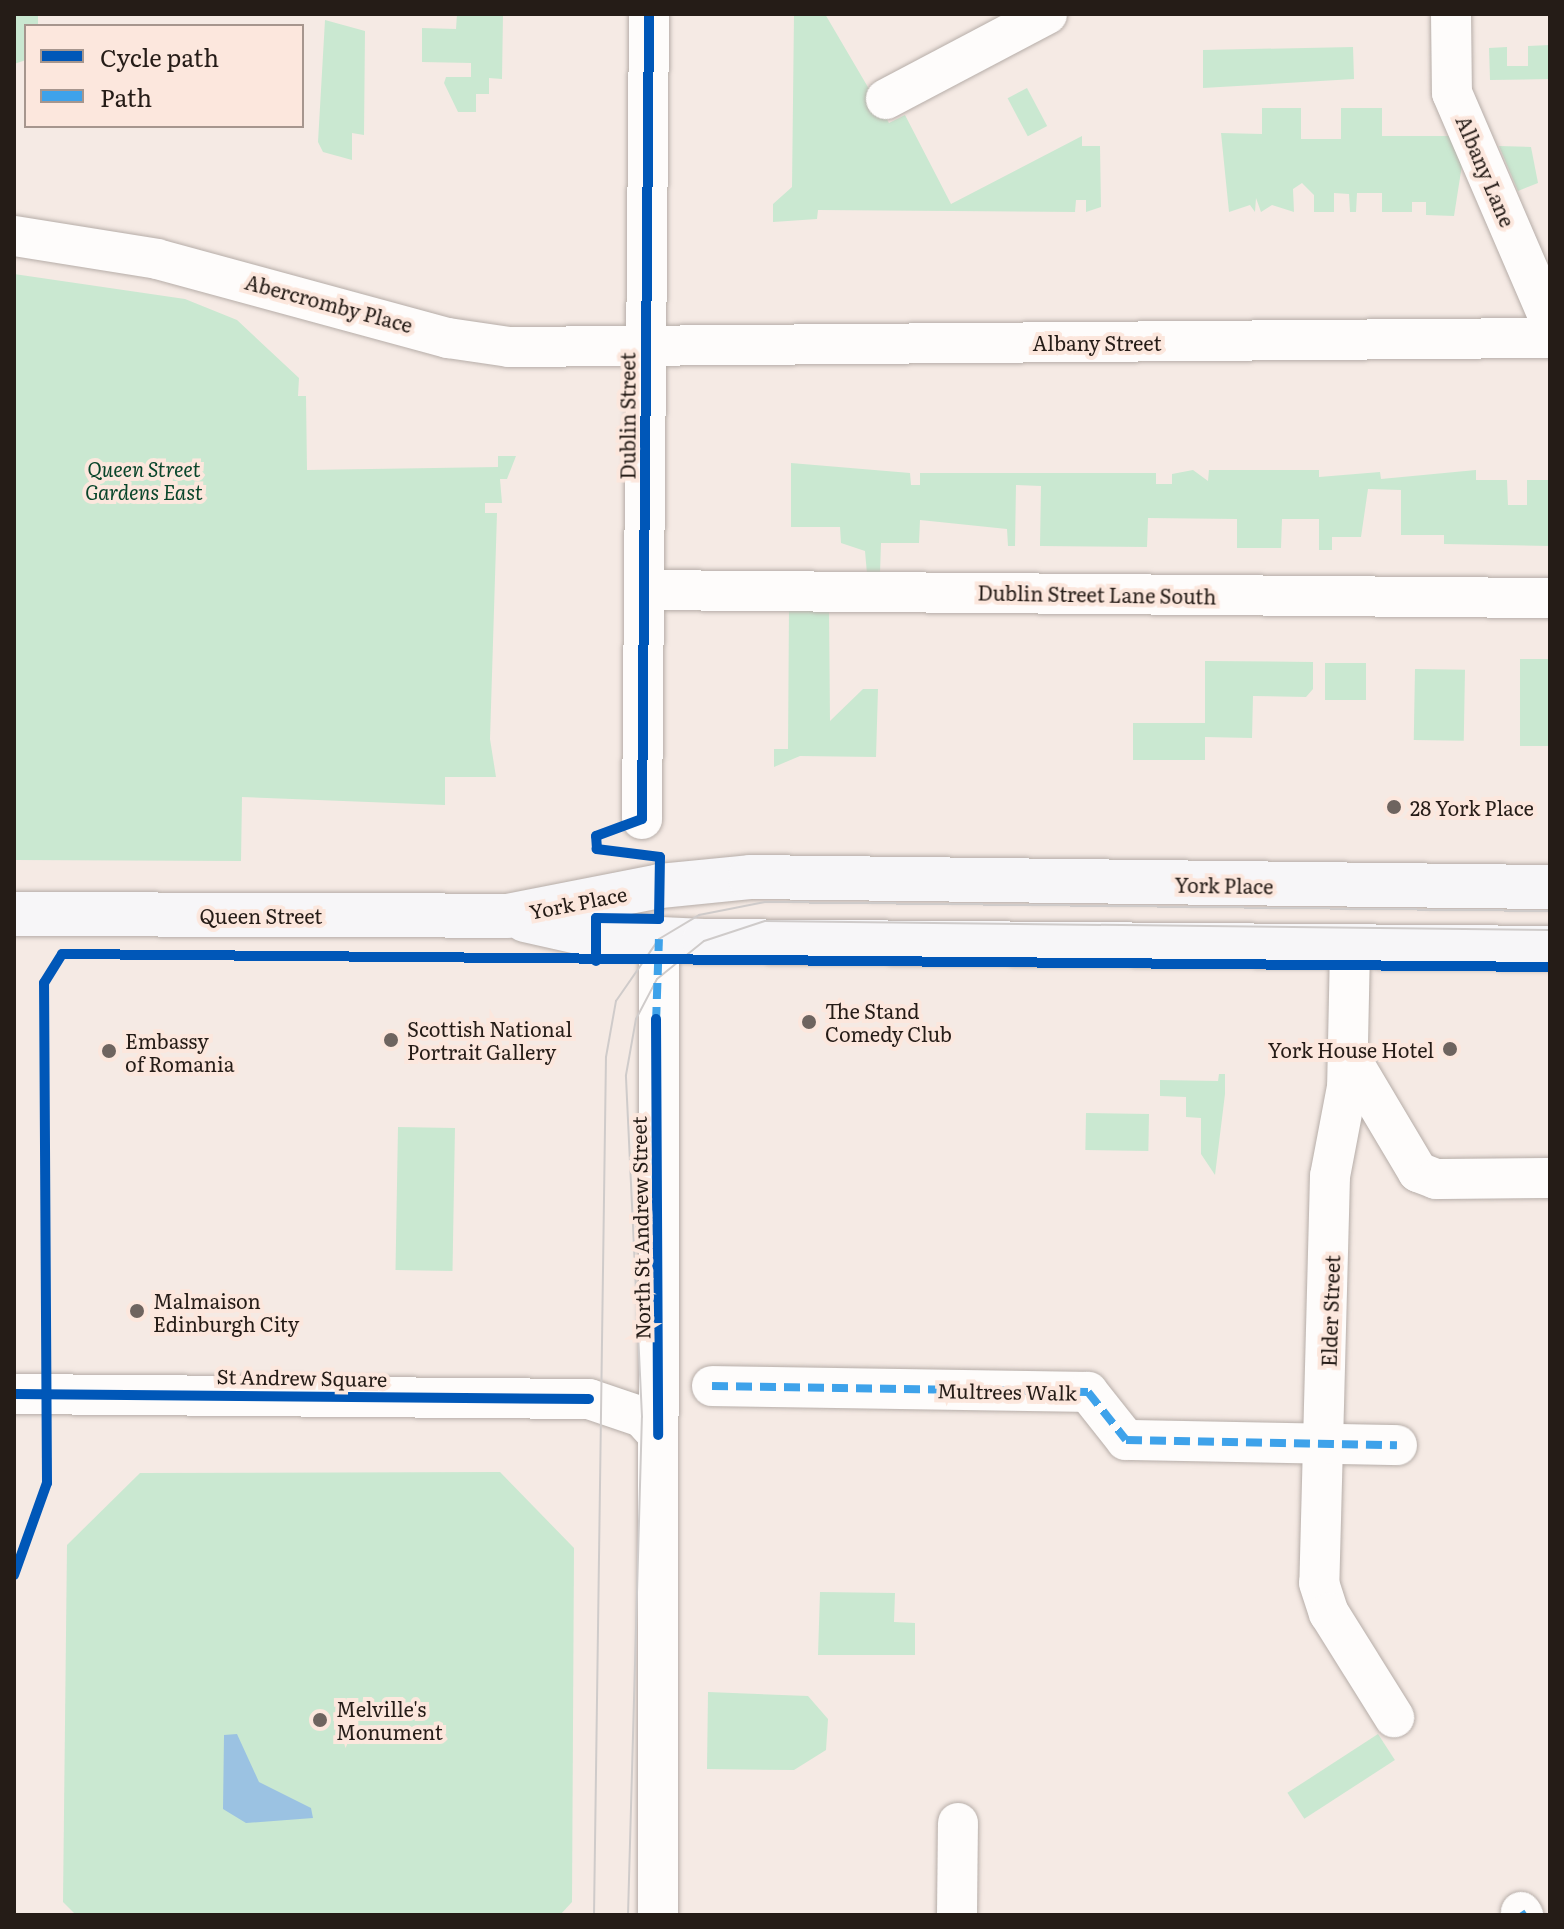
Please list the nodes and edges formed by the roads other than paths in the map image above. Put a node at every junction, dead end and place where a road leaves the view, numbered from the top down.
1 (649, 14) edge
2 (1047, 14) edge
3 (1451, 14) edge
4 (886, 99) dead end
5 (14, 236) edge
6 (1550, 321) edge
7 (1550, 338) edge
8 (645, 345) junction
9 (644, 590) junction
10 (1550, 598) edge
11 (642, 819) dead end
12 (1351, 886) junction
13 (1550, 887) edge
14 (14, 914) edge
15 (507, 916) junction
16 (659, 939) junction
17 (1350, 948) junction
18 (1550, 948) edge
19 (1349, 1056) junction
20 (1550, 1178) edge
21 (712, 1386) dead end
22 (14, 1394) edge
23 (658, 1435) junction
24 (1326, 1445) junction
25 (1397, 1445) dead end
26 (1394, 1717) dead end
27 (958, 1823) dead end
28 (658, 1915) edge
29 (957, 1915) edge

1 - 8 street, Dublin Street
2 - 4 street
3 - 6 street, Albany Lane
5 - 8 street, Abercromby Place
7 - 8 street, Albany Street
8 - 9 street, Dublin Street
9 - 10 street, Dublin Street Lane South
9 - 11 street, Dublin Street
12 - 13 street, York Place
12 - 15 street, York Place
12 - 17 street, Elder Street
14 - 15 street, Queen Street
15 - 16 street, York Place
16 - 17 street, York Place
16 - 23 street, North St Andrew Street
17 - 18 street, York Place
17 - 19 street, Elder Street
19 - 20 street
19 - 24 street, Elder Street
21 - 24 street, Multrees Walk
22 - 23 street, St Andrew Square
23 - 28 street
24 - 25 street
24 - 26 street, Elder Street
27 - 29 street

